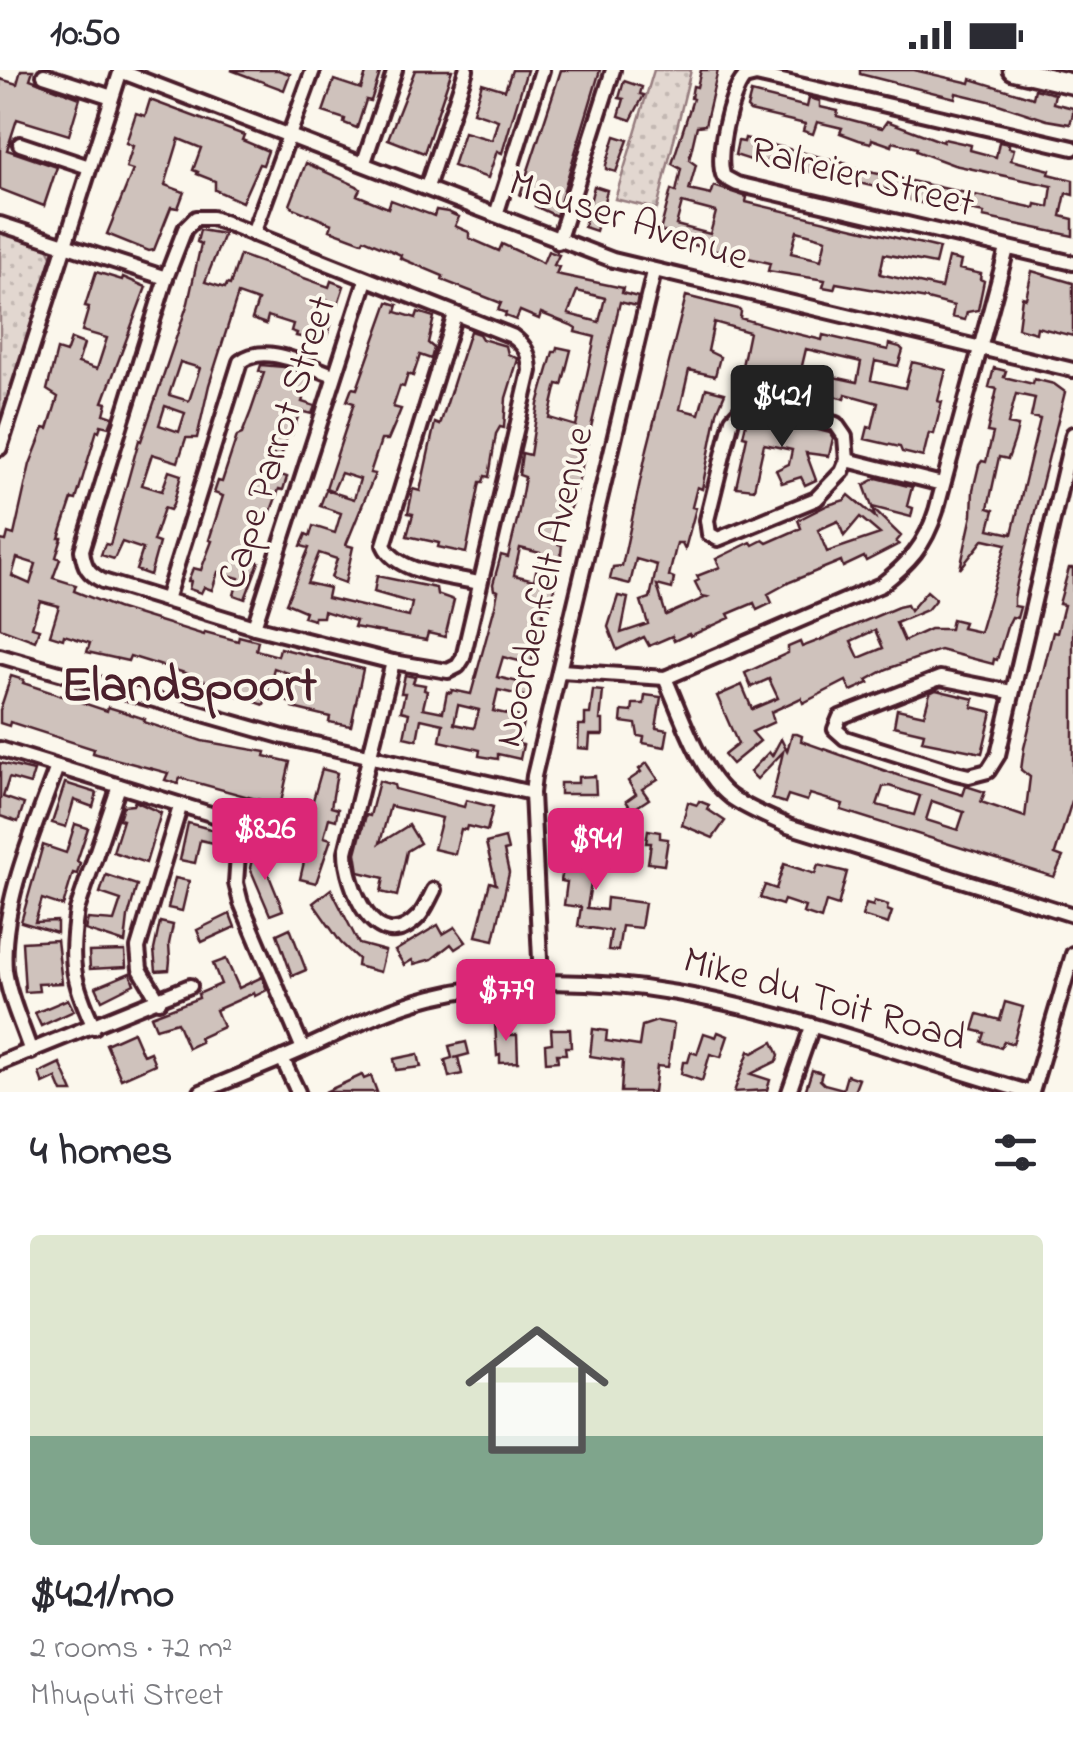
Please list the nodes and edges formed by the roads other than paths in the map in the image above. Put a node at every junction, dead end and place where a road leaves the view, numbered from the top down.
1 (120, 70) edge
2 (313, 70) edge
3 (395, 70) edge
4 (466, 70) edge
5 (542, 70) edge
6 (613, 70) edge
7 (1013, 70) edge
8 (44, 75) dead end
9 (1073, 84) edge
10 (112, 97) junction
11 (290, 133) junction
12 (20, 144) dead end
13 (1073, 148) edge
14 (364, 162) junction
15 (89, 168) junction
16 (427, 187) junction
17 (496, 215) junction
18 (0, 224) edge
19 (253, 234) junction
20 (558, 242) junction
21 (64, 245) junction
22 (1007, 249) junction
23 (1073, 264) edge
24 (654, 272) junction
25 (166, 278) junction
26 (366, 280) junction
27 (454, 314) junction
28 (978, 347) junction
29 (1073, 370) edge
30 (334, 375) junction
31 (1073, 434) edge
32 (0, 448) edge
33 (846, 460) junction
34 (942, 484) junction
35 (479, 584) junction
36 (166, 600) junction
37 (254, 627) junction
38 (0, 656) edge
39 (393, 662) junction
40 (561, 672) junction
41 (666, 678) junction
42 (1011, 692) junction
43 (0, 749) edge
44 (370, 758) junction
45 (57, 767) junction
46 (120, 786) junction
47 (532, 793) junction
48 (180, 807) junction
49 (434, 890) dead end
50 (1073, 915) edge
51 (1073, 954) edge
52 (541, 980) junction
53 (190, 986) dead end
54 (159, 1001) junction
55 (94, 1026) junction
56 (812, 1026) junction
57 (303, 1049) junction
58 (31, 1052) junction
59 (282, 1058) junction
60 (0, 1063) edge
61 (201, 1092) edge
62 (298, 1092) edge
63 (789, 1092) edge
64 (1030, 1092) edge

1 - 10 street
1 - 11 street, Mauser Avenue
2 - 11 street
3 - 14 street
4 - 16 street
5 - 17 street
6 - 20 street
7 - 9 street
8 - 10 street
10 - 15 street
11 - 14 street, Mauser Avenue
11 - 19 street
12 - 15 street
13 - 22 street, Ralreier Street
14 - 16 street, Mauser Avenue
15 - 21 street
16 - 17 street, Mauser Avenue
17 - 20 street, Mauser Avenue
18 - 21 street
19 - 25 street
19 - 26 street
20 - 24 street, Mauser Avenue
21 - 25 street
21 - 32 street
22 - 23 street, Ralreier Street
22 - 28 street, Ralreier Street
24 - 28 street, Mauser Avenue
24 - 40 street, Noordenfelt Avenue
25 - 36 street
26 - 27 street
26 - 30 street, Cape Parrot Street
27 - 35 street
27 - 35 street
28 - 29 street, Mauser Avenue
28 - 34 street, Ralreier Street
30 - 36 street
30 - 37 street, Cape Parrot Street
31 - 42 street
33 - 33 street
33 - 34 street
34 - 41 street, Ralreier Street
35 - 39 street
36 - 37 street
37 - 39 street
38 - 44 street
39 - 44 street
40 - 41 street
40 - 47 street, Noordenfelt Avenue
41 - 50 street
42 - 42 street
43 - 45 street
44 - 47 street
44 - 49 street
45 - 46 street
45 - 58 street
46 - 48 street
46 - 55 street
47 - 52 street, Noordenfelt Avenue
48 - 54 street
48 - 57 street
51 - 64 street
52 - 56 street, Mike du Toit Road
52 - 57 street, Mike du Toit Road
53 - 54 street
54 - 55 street
55 - 58 street
56 - 63 street
56 - 64 street, Mike du Toit Road
57 - 59 street, Mike du Toit Road
58 - 60 street
59 - 61 street, Mike du Toit Road
59 - 62 street

